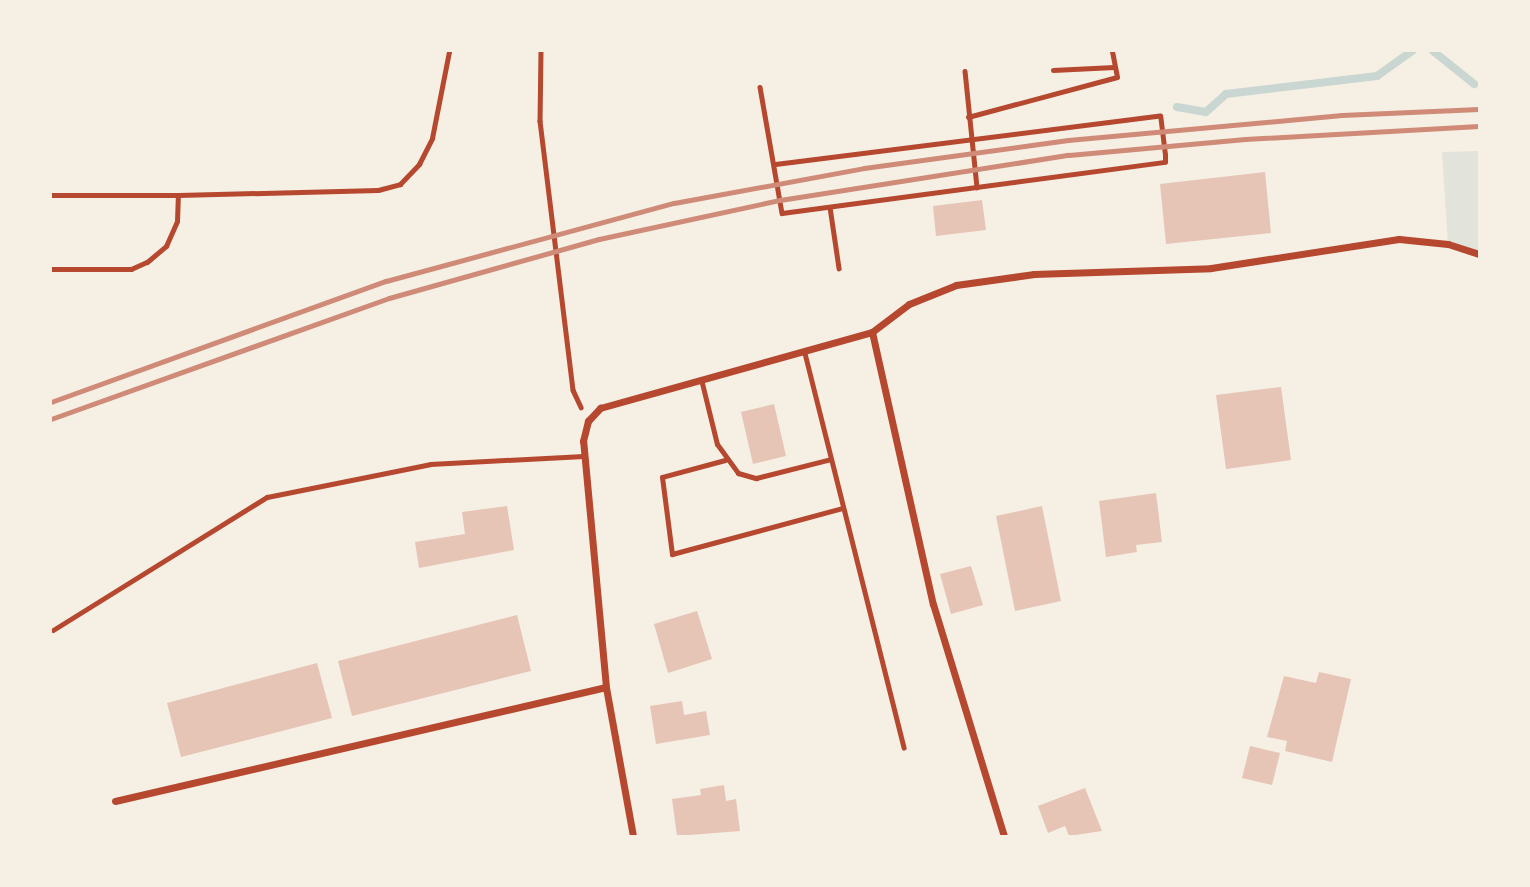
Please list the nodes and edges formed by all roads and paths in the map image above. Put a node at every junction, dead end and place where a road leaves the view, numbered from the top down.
1 (449, 51) edge
2 (541, 51) edge
3 (1112, 51) edge
4 (1114, 67) junction
5 (1053, 70) dead end
6 (965, 71) dead end
7 (760, 87) dead end
8 (968, 117) junction
9 (970, 137) junction
10 (774, 165) junction
11 (977, 187) junction
12 (51, 195) edge
13 (178, 195) junction
14 (830, 207) junction
15 (1479, 254) edge
16 (839, 268) dead end
17 (51, 269) edge
18 (872, 332) junction
19 (804, 351) junction
20 (701, 379) junction
21 (588, 421) junction
22 (584, 456) junction
23 (831, 459) junction
24 (725, 460) junction
25 (844, 508) junction
26 (52, 630) dead end
27 (606, 687) junction
28 (904, 748) dead end
29 (115, 801) dead end
30 (633, 836) edge
31 (1004, 836) edge

1 - 13 lane
2 - 21 path
3 - 4 path
4 - 5 path
4 - 8 path
6 - 8 path
7 - 10 path
8 - 9 path
9 - 10 path
9 - 11 path
9 - 11 path
10 - 14 path
11 - 14 path
12 - 13 lane
13 - 17 lane
14 - 16 path
15 - 18 street
18 - 19 street
18 - 31 street
19 - 20 street
19 - 23 lane
20 - 21 street
20 - 24 lane
21 - 22 street
22 - 26 lane
22 - 27 street
23 - 24 lane
23 - 25 lane
24 - 25 lane
25 - 28 lane
27 - 29 street
27 - 30 street

